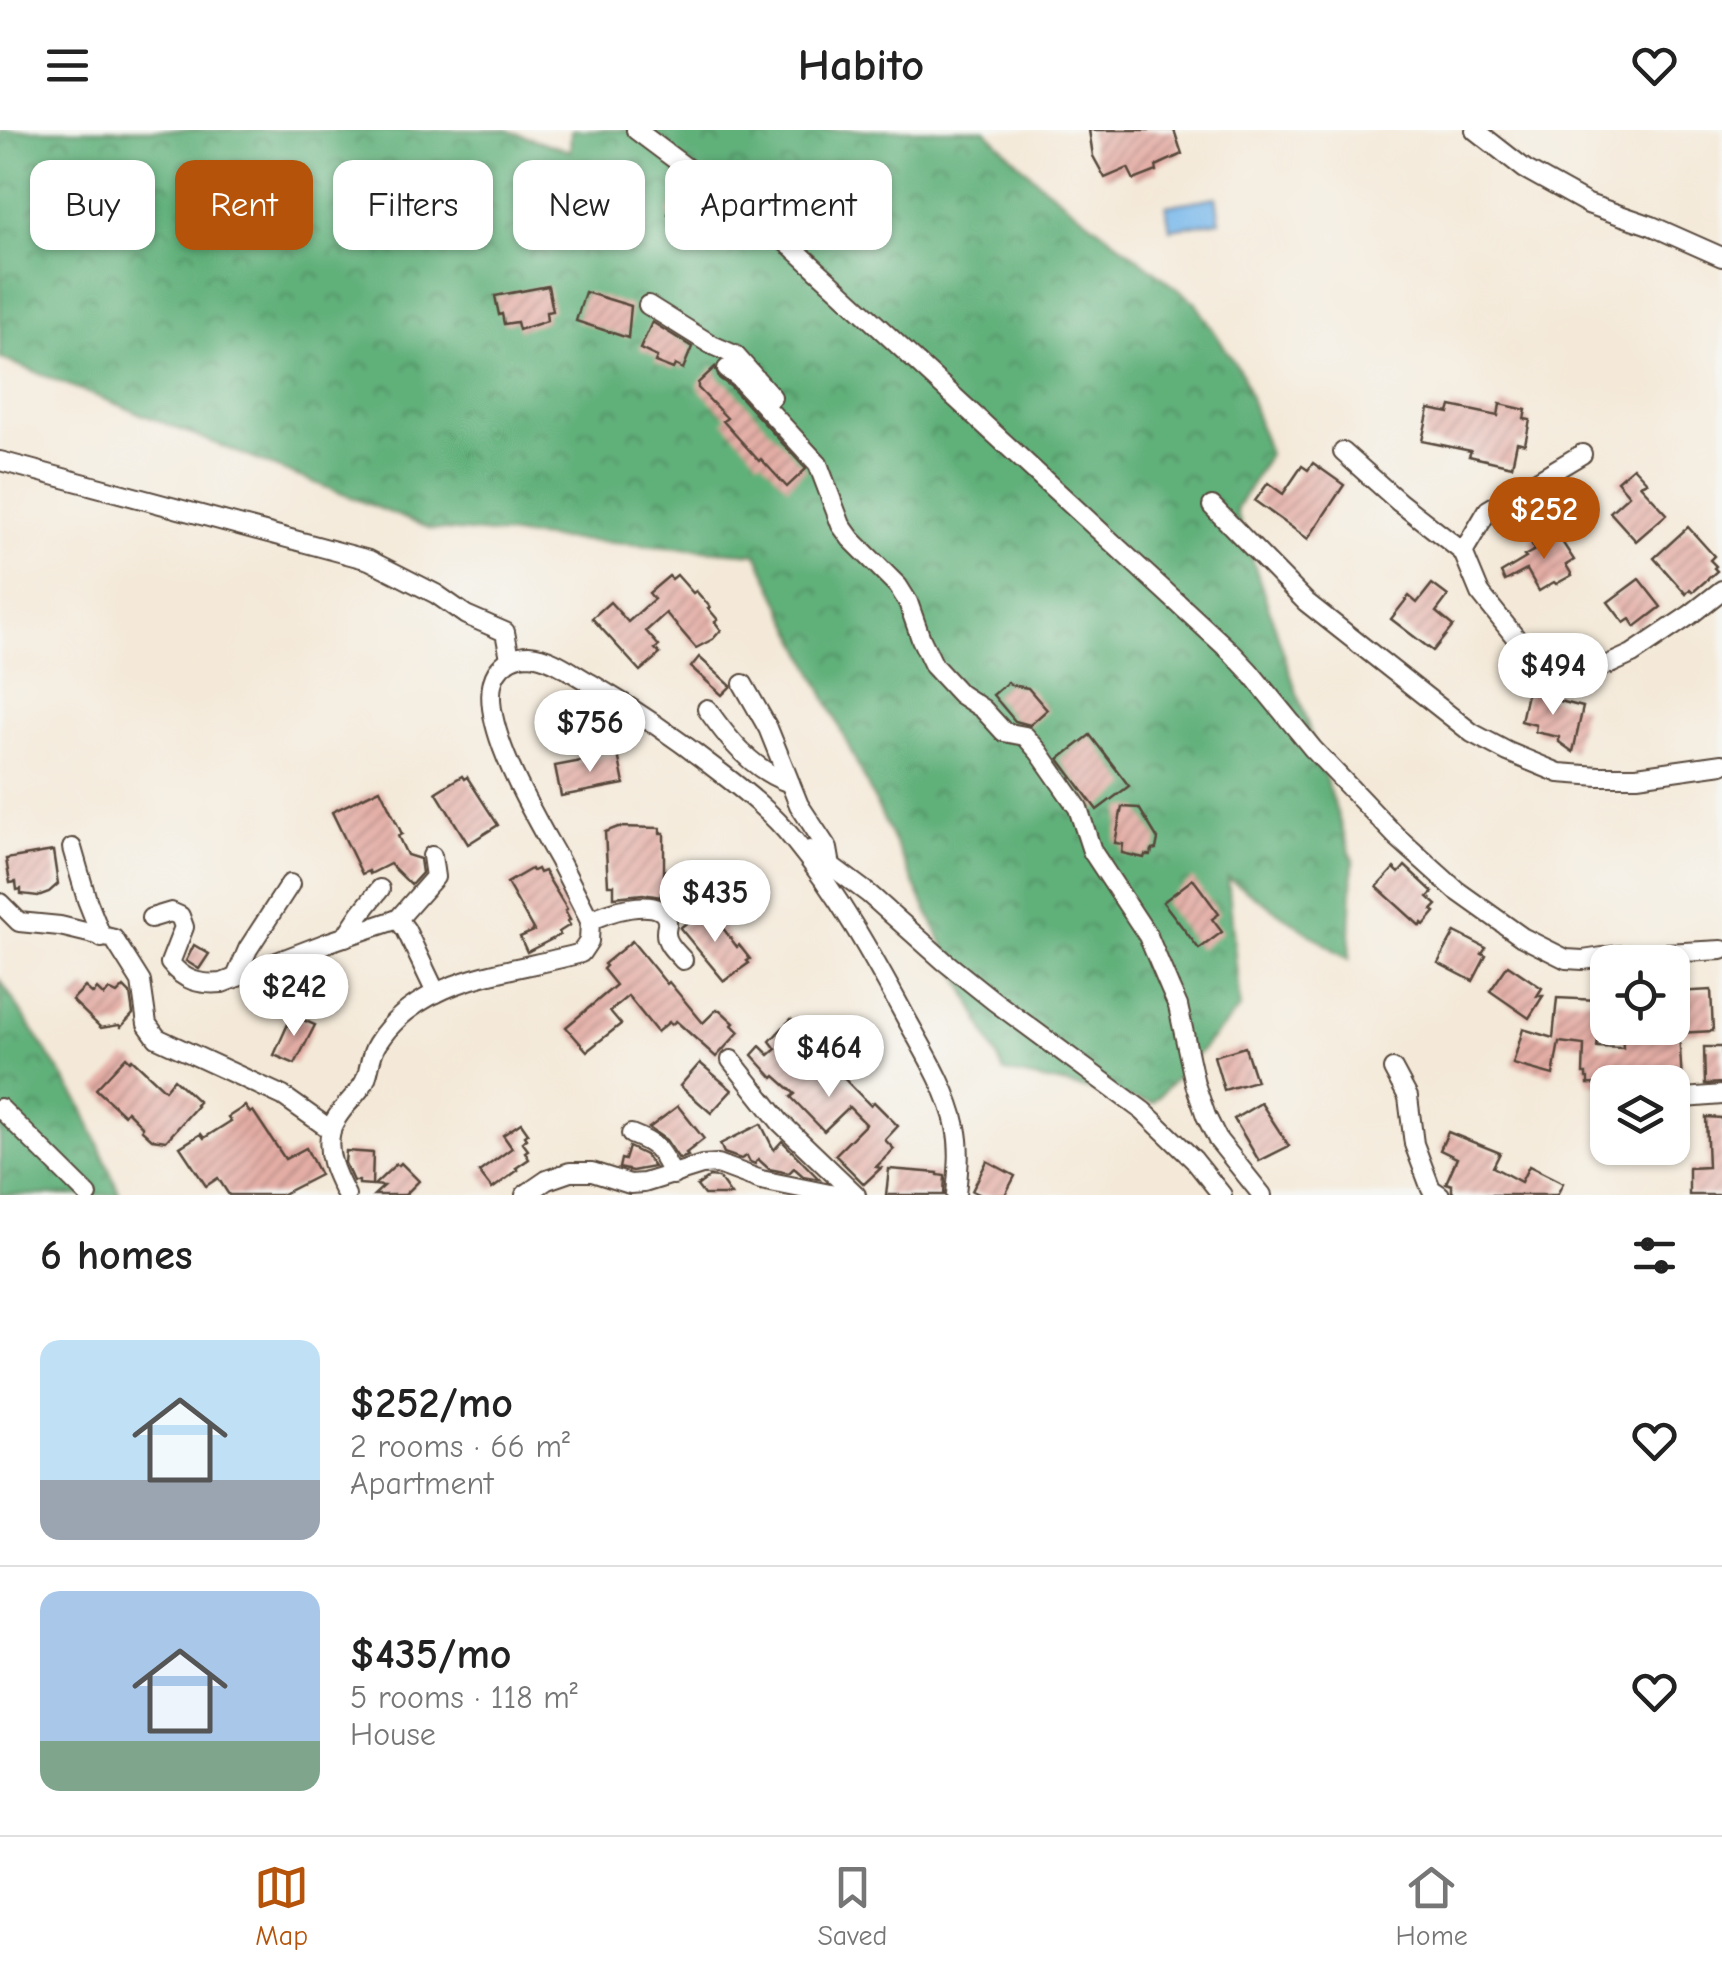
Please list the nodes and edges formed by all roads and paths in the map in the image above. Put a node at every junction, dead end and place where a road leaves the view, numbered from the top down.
1 (636, 130) edge
2 (1475, 130) edge
3 (1722, 258) edge
4 (648, 305) dead end
5 (728, 369) dead end
6 (805, 448) junction
7 (1343, 452) dead end
8 (1582, 454) dead end
9 (0, 460) edge
10 (1212, 506) dead end
11 (1462, 552) junction
12 (1722, 590) edge
13 (510, 658) junction
14 (743, 684) dead end
15 (707, 709) dead end
16 (1722, 764) edge
17 (790, 783) junction
18 (790, 836) junction
19 (72, 848) dead end
20 (432, 856) dead end
21 (831, 866) junction
22 (290, 884) dead end
23 (380, 889) dead end
24 (0, 903) edge
25 (151, 918) dead end
26 (398, 919) junction
27 (590, 921) junction
28 (345, 937) junction
29 (102, 938) junction
30 (1722, 950) edge
31 (684, 960) dead end
32 (236, 978) junction
33 (436, 994) junction
34 (731, 1060) dead end
35 (1393, 1069) dead end
36 (1722, 1095) edge
37 (1690, 1098) edge
38 (0, 1108) edge
39 (331, 1130) junction
40 (631, 1134) dead end
41 (673, 1175) junction
42 (635, 1189) edge
43 (88, 1195) edge
44 (346, 1195) edge
45 (525, 1195) edge
46 (835, 1195) edge
47 (856, 1195) edge
48 (956, 1195) edge
49 (1222, 1195) edge
50 (1262, 1195) edge
51 (1440, 1195) edge

1 - 30 street
2 - 3 street
4 - 6 street
5 - 6 street
6 - 50 street
7 - 11 street
8 - 11 street
9 - 13 street
10 - 16 street
11 - 12 street
13 - 18 street
13 - 27 street
14 - 17 street
15 - 17 street
17 - 21 street
18 - 21 street
18 - 48 street
19 - 29 street
20 - 26 street
21 - 49 street
22 - 32 street
23 - 28 street
24 - 29 street
25 - 32 street
26 - 28 street
26 - 33 street
27 - 31 street
27 - 33 street
28 - 32 street
29 - 39 street
33 - 39 street
34 - 47 street
35 - 51 street
36 - 37 street
38 - 43 street
39 - 44 street
40 - 41 street
41 - 42 street
41 - 46 street
42 - 45 street

